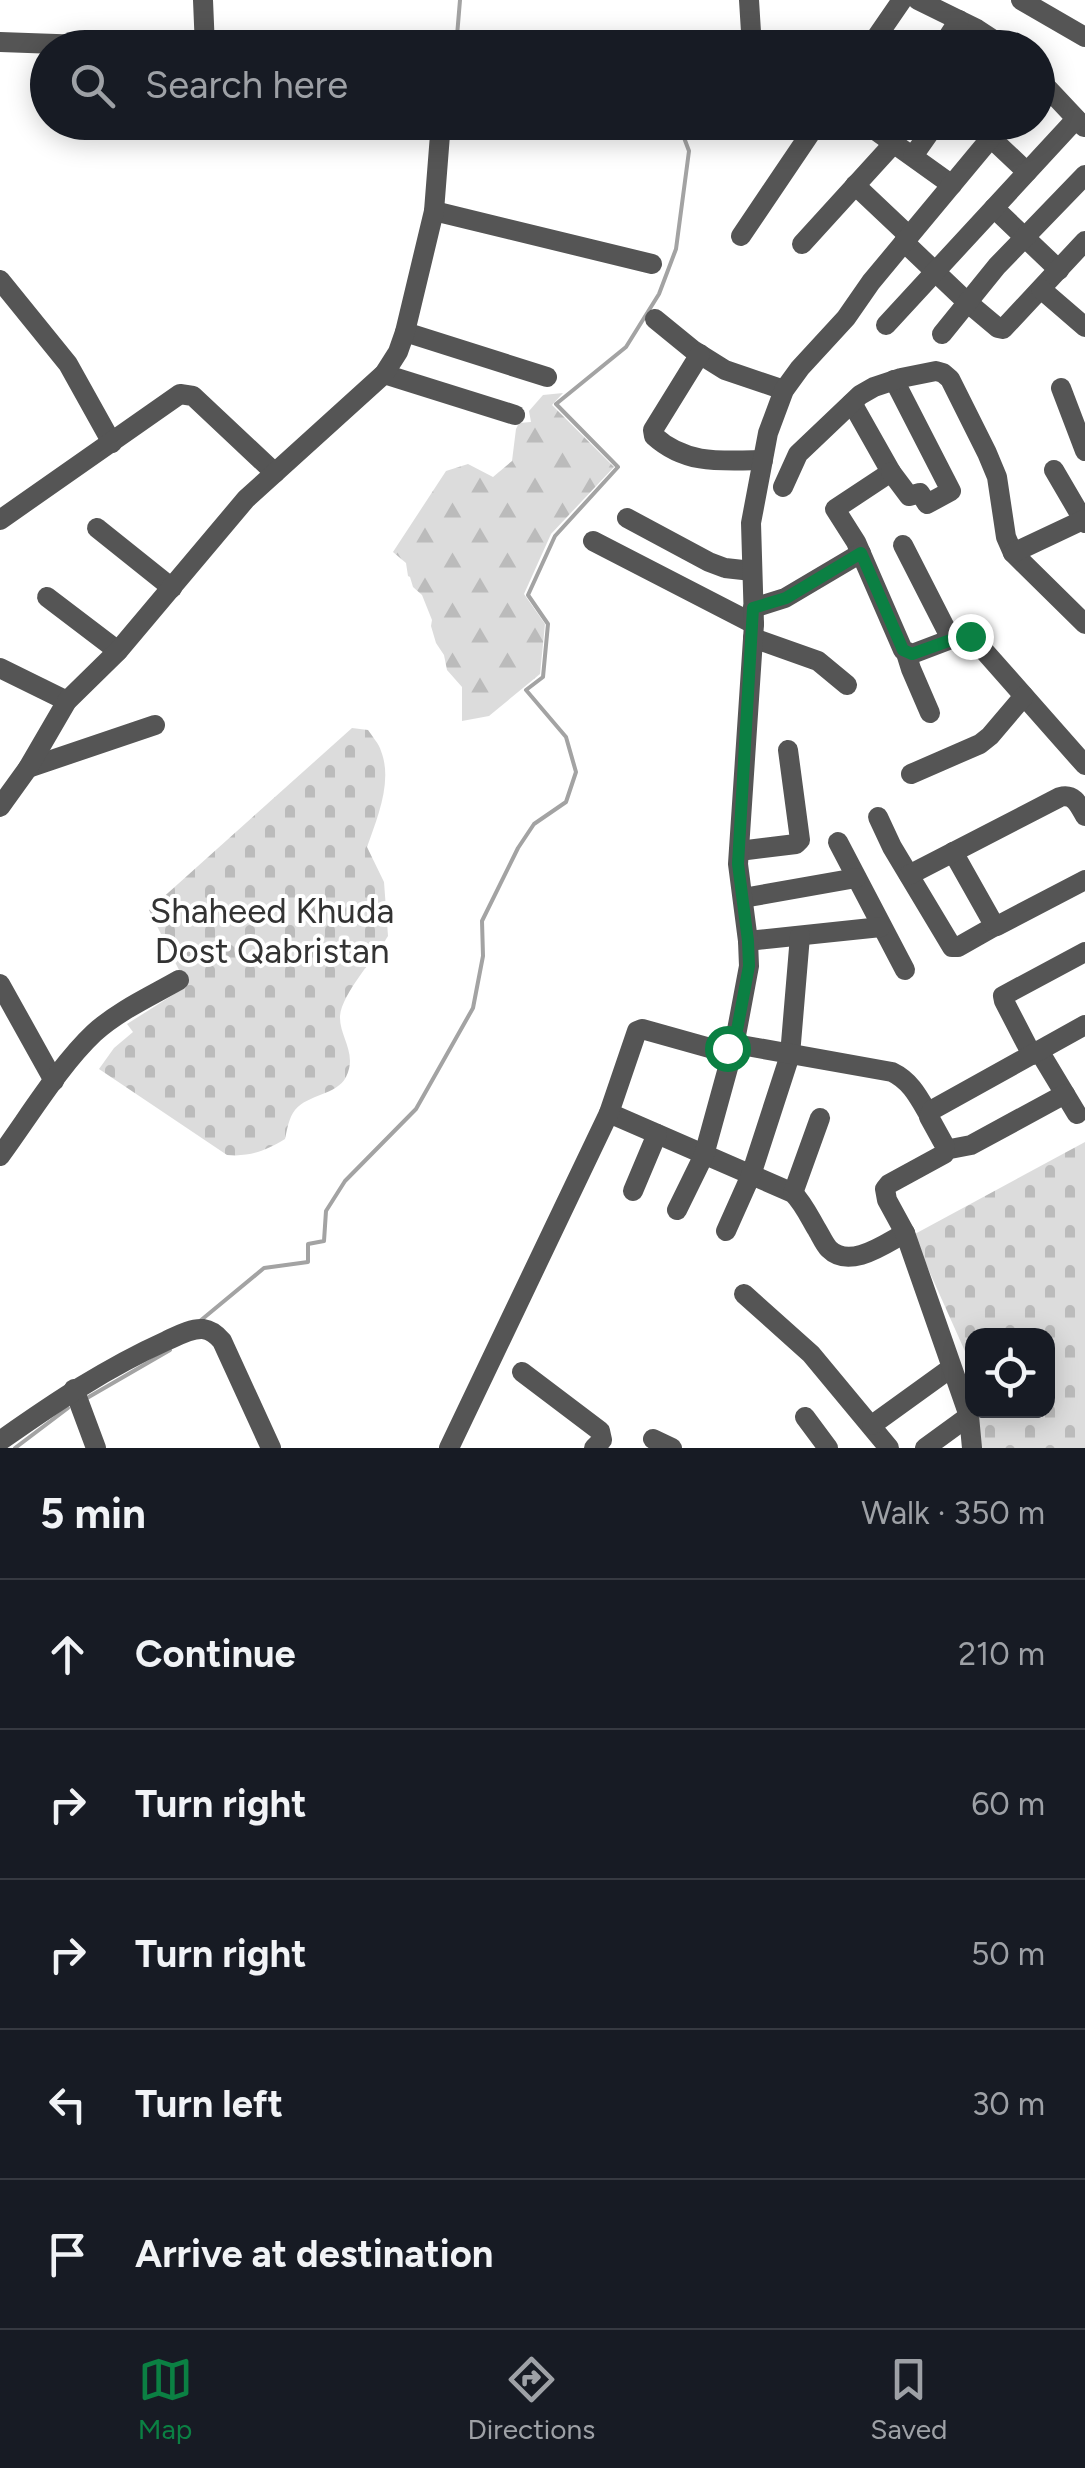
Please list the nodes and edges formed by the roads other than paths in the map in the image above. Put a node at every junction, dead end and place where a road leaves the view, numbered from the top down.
1 (203, 0) edge
2 (750, 0) edge
3 (902, 0) edge
4 (918, 0) edge
5 (1021, 0) edge
6 (942, 5) edge
7 (959, 20) junction
8 (204, 30) edge
9 (751, 30) edge
10 (881, 30) edge
11 (953, 30) edge
12 (975, 30) edge
13 (1085, 37) edge
14 (0, 42) edge
15 (30, 43) edge
16 (1055, 97) edge
17 (1081, 124) edge
18 (440, 140) edge
19 (806, 140) edge
20 (885, 140) edge
21 (896, 140) edge
22 (925, 140) edge
23 (989, 140) edge
24 (1004, 140) edge
25 (913, 156) junction
26 (1027, 172) junction
27 (1085, 174) edge
28 (952, 185) junction
29 (856, 186) junction
30 (994, 208) junction
31 (434, 211) junction
32 (741, 236) dead end
33 (1024, 237) junction
34 (906, 239) junction
35 (802, 244) dead end
36 (1081, 252) edge
37 (652, 264) dead end
38 (1059, 270) junction
39 (936, 271) junction
40 (0, 280) edge
41 (1041, 288) junction
42 (967, 302) junction
43 (655, 319) dead end
44 (886, 324) dead end
45 (1085, 327) edge
46 (405, 332) junction
47 (942, 334) dead end
48 (700, 354) junction
49 (384, 374) junction
50 (547, 377) dead end
51 (894, 380) junction
52 (1062, 388) dead end
53 (784, 390) junction
54 (852, 403) junction
55 (515, 415) dead end
56 (768, 433) junction
57 (112, 443) junction
58 (1085, 451) edge
59 (798, 454) junction
60 (763, 460) junction
61 (1054, 470) dead end
62 (276, 472) junction
63 (891, 472) junction
64 (783, 487) dead end
65 (627, 518) dead end
66 (0, 520) edge
67 (1084, 521) edge
68 (97, 528) dead end
69 (592, 541) dead end
70 (903, 545) dead end
71 (861, 553) junction
72 (1014, 553) junction
73 (752, 571) junction
74 (172, 588) junction
75 (46, 597) dead end
76 (753, 623) junction
77 (1085, 624) edge
78 (951, 640) junction
79 (118, 651) junction
80 (906, 654) junction
81 (0, 668) edge
82 (847, 685) dead end
83 (1024, 696) junction
84 (68, 701) junction
85 (930, 713) dead end
86 (156, 725) dead end
87 (788, 750) dead end
88 (1085, 766) edge
89 (28, 768) junction
90 (911, 774) dead end
91 (8, 782) edge
92 (1066, 796) junction
93 (0, 807) edge
94 (1085, 816) edge
95 (878, 818) dead end
96 (838, 842) dead end
97 (739, 851) junction
98 (953, 852) junction
99 (908, 874) junction
100 (856, 878) junction
101 (1085, 880) edge
102 (742, 898) junction
103 (994, 926) junction
104 (881, 927) junction
105 (800, 936) junction
106 (748, 941) junction
107 (1085, 952) edge
108 (905, 970) dead end
109 (179, 980) dead end
110 (0, 984) edge
111 (1085, 1025) edge
112 (734, 1046) junction
113 (1036, 1053) junction
114 (790, 1055) junction
115 (54, 1082) junction
116 (1065, 1094) junction
117 (609, 1113) junction
118 (1077, 1114) dead end
119 (929, 1116) junction
120 (820, 1118) dead end
121 (657, 1134) junction
122 (945, 1150) junction
123 (704, 1155) junction
124 (0, 1156) edge
125 (751, 1176) junction
126 (632, 1192) dead end
127 (792, 1194) junction
128 (676, 1210) dead end
129 (726, 1230) dead end
130 (905, 1233) junction
131 (744, 1294) dead end
132 (951, 1368) junction
133 (522, 1372) dead end
134 (74, 1389) junction
135 (965, 1405) edge
136 (805, 1417) dead end
137 (966, 1418) edge
138 (969, 1418) edge
139 (872, 1425) junction
140 (0, 1441) edge
141 (96, 1448) edge
142 (272, 1448) edge
143 (449, 1448) edge
144 (594, 1448) edge
145 (828, 1448) edge
146 (889, 1448) edge
147 (925, 1448) edge
148 (972, 1448) edge

1 - 8 street
2 - 9 street
3 - 10 street
4 - 6 street
5 - 13 street
6 - 7 street
7 - 11 street
7 - 12 street
14 - 15 street
16 - 17 street
17 - 26 street
18 - 31 street
19 - 32 street
20 - 29 street
21 - 25 street
22 - 25 street
23 - 28 street
24 - 26 street
25 - 28 street
26 - 30 street
27 - 33 street
28 - 34 street
29 - 34 street
29 - 35 street
30 - 33 street
30 - 39 street
31 - 37 street
31 - 46 street
33 - 38 street
33 - 42 street
34 - 39 street
34 - 53 street
36 - 38 street
38 - 41 street
39 - 42 street
39 - 44 street
40 - 57 street
41 - 42 street
41 - 45 street
42 - 47 street
43 - 48 street
46 - 49 street
46 - 50 street
48 - 53 street
48 - 60 street
49 - 55 street
49 - 62 street
51 - 54 street
51 - 63 street
51 - 72 street
52 - 58 street
53 - 56 street
54 - 59 street
54 - 63 street
56 - 59 street
56 - 60 street
57 - 62 street
57 - 66 street
59 - 64 street
60 - 73 street
61 - 67 street
62 - 74 street
63 - 71 street
65 - 73 street
67 - 72 street
68 - 74 street
69 - 76 street
70 - 78 street
71 - 76 street
71 - 80 street
72 - 77 street
73 - 76 street
74 - 79 street
75 - 79 street
76 - 82 street
76 - 97 street
78 - 80 street
78 - 83 street
79 - 84 street
80 - 85 street
81 - 84 street
83 - 88 street
83 - 90 street
84 - 89 street
86 - 89 street
87 - 97 street
88 - 92 street
89 - 91 street
91 - 93 street
92 - 94 street
92 - 98 street
95 - 99 street
96 - 100 street
97 - 102 street
98 - 99 street
98 - 103 street
99 - 103 street
100 - 102 street
100 - 104 street
101 - 103 street
102 - 106 street
104 - 105 street
104 - 108 street
105 - 106 street
105 - 114 street
106 - 112 street
107 - 113 street
109 - 115 street
110 - 115 street
111 - 113 street
112 - 114 street
112 - 117 street
112 - 123 street
113 - 116 street
113 - 119 street
114 - 119 street
114 - 125 street
115 - 124 street
116 - 118 street
116 - 122 street
117 - 121 street
117 - 143 street
119 - 122 street
120 - 127 street
121 - 123 street
121 - 126 street
122 - 130 street
123 - 125 street
123 - 128 street
125 - 127 street
125 - 129 street
127 - 130 street
130 - 132 street
131 - 139 street
132 - 135 street
132 - 139 street
133 - 144 street
134 - 140 street
134 - 141 street
134 - 142 street
136 - 145 street
137 - 147 street
138 - 148 street
139 - 146 street

